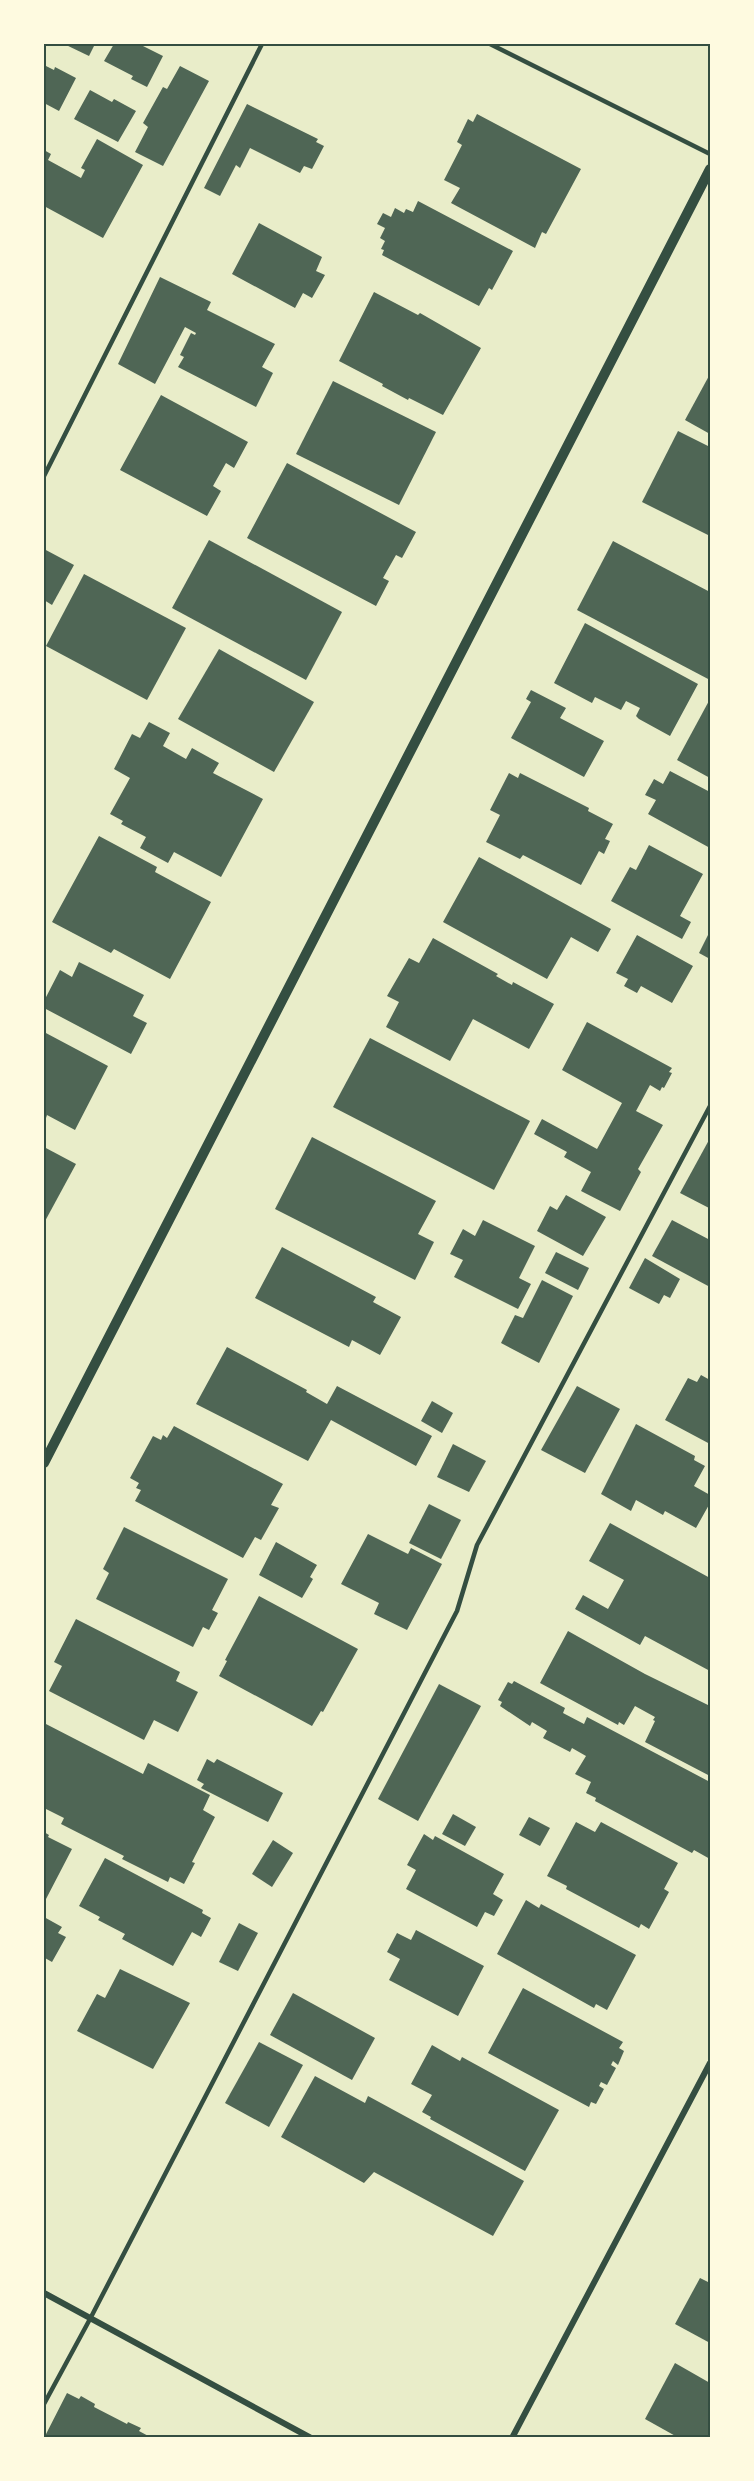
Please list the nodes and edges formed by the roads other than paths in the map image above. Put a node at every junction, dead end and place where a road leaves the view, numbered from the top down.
1 (262, 44) edge
2 (490, 44) edge
3 (711, 154) edge
4 (711, 169) edge
5 (44, 476) edge
6 (711, 1106) edge
7 (44, 1463) edge
8 (711, 2063) edge
9 (44, 2293) edge
10 (90, 2319) junction
11 (44, 2404) edge
12 (311, 2438) edge
13 (512, 2438) edge

1 - 5 lane
2 - 3 lane
4 - 7 street
6 - 10 lane
8 - 13 street
9 - 10 street
10 - 11 lane
10 - 12 street

